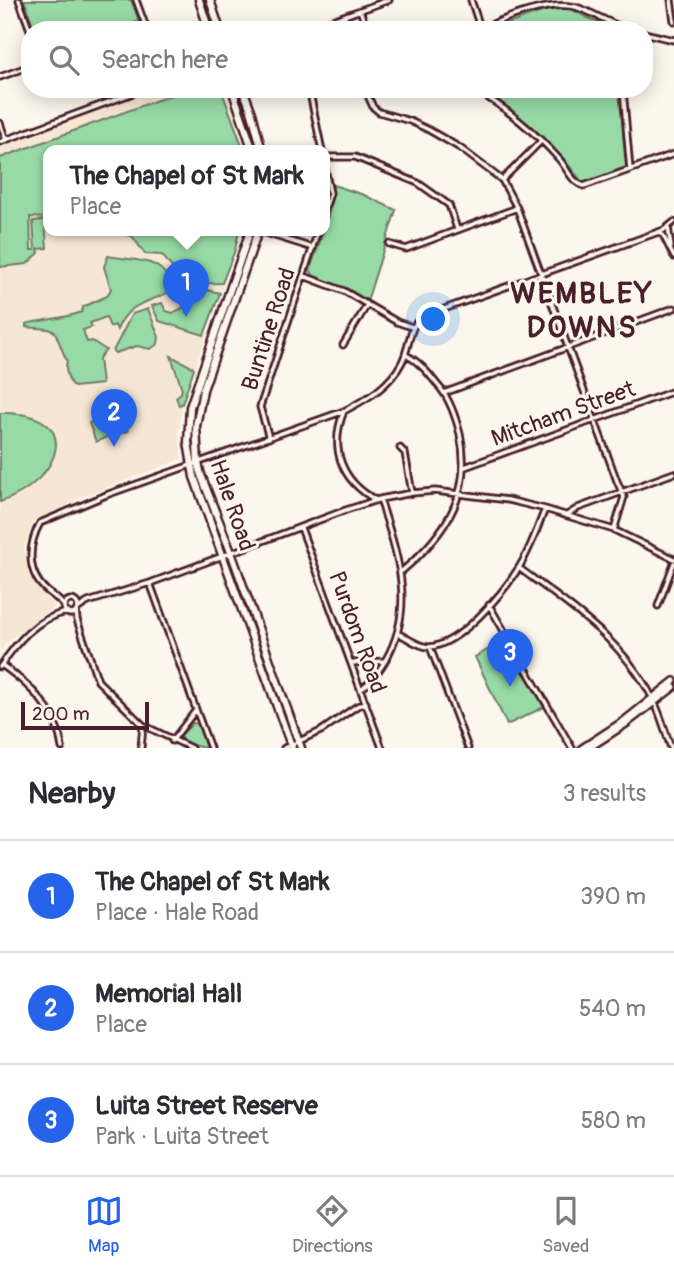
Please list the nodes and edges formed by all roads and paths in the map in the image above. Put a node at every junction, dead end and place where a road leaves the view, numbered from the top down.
1 (19, 0) edge
2 (136, 0) edge
3 (199, 0) edge
4 (210, 0) edge
5 (389, 0) edge
6 (471, 0) edge
7 (671, 0) edge
8 (360, 10) junction
9 (27, 21) edge
10 (144, 21) edge
11 (206, 21) edge
12 (217, 21) edge
13 (329, 21) edge
14 (364, 21) edge
15 (478, 21) edge
16 (503, 21) edge
17 (604, 21) edge
18 (674, 21) edge
19 (653, 35) edge
20 (674, 40) edge
21 (21, 69) edge
22 (0, 77) edge
23 (120, 98) edge
24 (235, 98) edge
25 (246, 98) edge
26 (311, 98) edge
27 (369, 98) edge
28 (487, 98) edge
29 (624, 98) edge
30 (0, 123) edge
31 (6, 140) junction
32 (0, 142) edge
33 (540, 142) junction
34 (251, 145) edge
35 (260, 145) edge
36 (320, 145) edge
37 (674, 154) edge
38 (330, 157) edge
39 (630, 170) junction
40 (502, 180) junction
41 (517, 208) junction
42 (674, 222) edge
43 (668, 227) junction
44 (457, 229) junction
45 (657, 232) junction
46 (248, 236) edge
47 (256, 236) edge
48 (274, 236) edge
49 (317, 236) edge
50 (389, 244) dead end
51 (313, 248) junction
52 (671, 249) junction
53 (674, 257) edge
54 (541, 275) junction
55 (303, 276) junction
56 (368, 305) junction
57 (674, 308) edge
58 (412, 327) junction
59 (343, 345) dead end
60 (568, 346) junction
61 (405, 355) junction
62 (674, 391) edge
63 (444, 393) junction
64 (344, 411) junction
65 (594, 419) junction
66 (269, 438) junction
67 (400, 448) dead end
68 (194, 464) junction
69 (465, 467) junction
70 (674, 473) edge
71 (623, 492) junction
72 (412, 493) junction
73 (458, 494) junction
74 (378, 500) junction
75 (545, 509) junction
76 (567, 515) junction
77 (301, 528) junction
78 (614, 530) junction
79 (231, 552) junction
80 (222, 555) junction
81 (674, 561) edge
82 (519, 568) junction
83 (402, 570) junction
84 (150, 583) junction
85 (60, 600) junction
86 (68, 601) junction
87 (75, 602) junction
88 (88, 602) junction
89 (489, 605) junction
90 (64, 606) junction
91 (658, 606) dead end
92 (73, 611) junction
93 (58, 614) junction
94 (399, 634) junction
95 (430, 647) junction
96 (385, 661) junction
97 (351, 663) junction
98 (1, 666) edge
99 (674, 681) edge
100 (674, 687) edge
101 (360, 689) junction
102 (653, 700) junction
103 (366, 703) junction
104 (196, 710) junction
105 (142, 725) junction
106 (172, 741) junction
107 (293, 746) edge
108 (62, 748) edge
109 (141, 748) edge
110 (191, 748) edge
111 (210, 748) edge
112 (382, 748) edge
113 (468, 748) edge
114 (572, 748) edge
115 (582, 748) edge
116 (589, 748) edge
117 (671, 748) edge

1 - 9 street
2 - 10 street
3 - 11 main road
4 - 12 main road
5 - 8 street
6 - 15 street
7 - 18 street
8 - 13 street
8 - 14 street
16 - 17 street
19 - 20 street
21 - 22 street
23 - 31 street
24 - 34 main road
25 - 35 main road
26 - 36 street
27 - 40 street
28 - 33 street
29 - 39 street
30 - 31 street
31 - 32 street
33 - 39 street
33 - 40 street
37 - 39 street
38 - 44 street
40 - 41 street
41 - 44 street
41 - 54 street
42 - 43 street
43 - 45 street
43 - 52 street
44 - 50 street
45 - 52 street
45 - 54 street
46 - 68 main road, Hale Road
47 - 68 main road, Hale Road
48 - 51 street
49 - 51 street, Buntine Road
51 - 55 street, Buntine Road
52 - 53 street
54 - 58 street
54 - 60 street
55 - 56 street
55 - 66 street, Buntine Road
56 - 58 street
56 - 59 street
57 - 60 street
58 - 61 street
60 - 63 street
60 - 65 street
61 - 63 street
61 - 64 street
62 - 65 street, Mitcham Street
63 - 69 street
64 - 66 street
64 - 74 street
65 - 69 street, Mitcham Street
65 - 71 street
66 - 68 street
67 - 72 street
68 - 79 main road, Hale Road
68 - 80 main road, Hale Road
68 - 85 street
69 - 73 street
70 - 71 street
71 - 76 street
71 - 78 street
72 - 73 street
72 - 74 street
73 - 75 street
73 - 83 street
74 - 77 street
74 - 83 street
75 - 76 street
75 - 82 street
76 - 78 street
77 - 79 street
77 - 97 street, Purdom Road
78 - 81 street
79 - 80 street
79 - 107 main road, Hale Road
80 - 84 street
80 - 107 main road, Hale Road
81 - 91 street
82 - 89 street
82 - 102 street
83 - 94 street
84 - 88 street
84 - 104 street
85 - 86 street
85 - 90 street
86 - 87 street
86 - 90 street
87 - 88 street
87 - 92 street
88 - 92 street
89 - 95 street
89 - 114 street
90 - 92 street
90 - 93 street
92 - 93 street
92 - 105 street
93 - 98 street
94 - 95 street
94 - 96 street
95 - 113 street
96 - 97 street
96 - 101 street
97 - 101 street, Purdom Road
98 - 108 street
99 - 102 main road
100 - 102 main road
101 - 103 street, Purdom Road
102 - 115 main road
102 - 116 main road
102 - 117 street
103 - 107 street
103 - 112 street, Purdom Road
104 - 106 street
104 - 111 street
105 - 106 street
105 - 109 street
106 - 110 street

